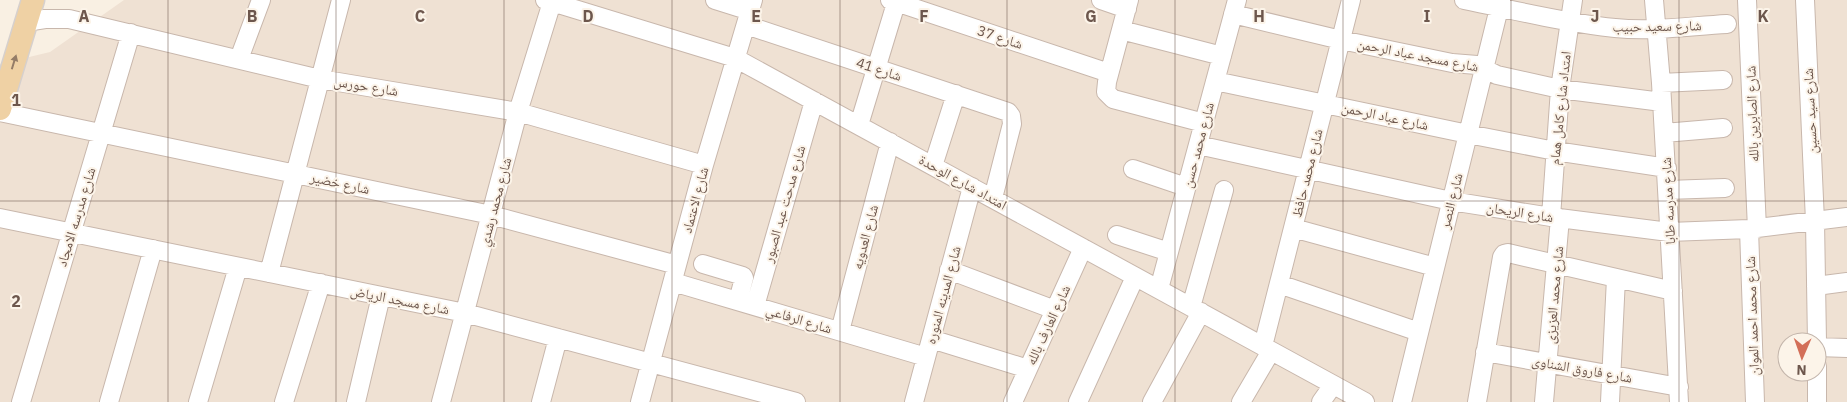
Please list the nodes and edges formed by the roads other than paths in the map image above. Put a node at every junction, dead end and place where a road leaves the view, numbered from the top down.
1 (33, 0) edge
2 (260, 0) edge
3 (341, 0) edge
4 (715, 0) edge
5 (1100, 0) edge
6 (1351, 0) edge
7 (1464, 0) edge
8 (1573, 0) edge
9 (1654, 0) edge
10 (1747, 0) edge
11 (1805, 0) edge
12 (548, 1) edge
13 (895, 1) edge
14 (1128, 4) edge
15 (1500, 4) edge
16 (1235, 7) edge
17 (750, 12) edge
18 (1569, 21) junction
19 (26, 22) junction
20 (1727, 24) dead end
21 (1657, 28) junction
22 (1121, 30) junction
23 (131, 33) junction
24 (1341, 40) junction
25 (1222, 56) junction
26 (736, 58) junction
27 (239, 59) junction
28 (876, 68) junction
29 (1484, 68) junction
30 (1109, 73) junction
31 (320, 79) junction
32 (1215, 80) junction
33 (1723, 80) dead end
34 (1661, 84) junction
35 (1560, 88) junction
36 (956, 94) junction
37 (814, 101) junction
38 (1662, 102) junction
39 (1325, 103) junction
40 (0, 110) edge
41 (518, 112) junction
42 (1204, 123) junction
43 (859, 126) junction
44 (1723, 128) dead end
45 (102, 133) junction
46 (1664, 133) junction
47 (1468, 134) junction
48 (890, 142) junction
49 (1198, 145) junction
50 (1555, 151) junction
51 (704, 165) junction
52 (933, 166) junction
53 (1666, 168) junction
54 (1133, 169) dead end
55 (1308, 169) junction
56 (295, 174) junction
57 (972, 187) junction
58 (1186, 187) junction
59 (1726, 188) dead end
60 (1224, 190) dead end
61 (1668, 190) junction
62 (993, 198) junction
63 (1451, 201) junction
64 (491, 214) junction
65 (1847, 217) edge
66 (0, 218) edge
67 (1555, 218) junction
68 (1815, 221) junction
69 (1293, 228) junction
70 (1753, 229) junction
71 (72, 232) junction
72 (1669, 232) junction
73 (1117, 235) dead end
74 (1083, 248) junction
75 (153, 249) junction
76 (1169, 252) junction
77 (703, 264) dead end
78 (677, 265) junction
79 (1556, 265) junction
80 (238, 266) junction
81 (1435, 267) junction
82 (949, 270) junction
83 (269, 273) junction
84 (1135, 277) junction
85 (1616, 278) junction
86 (673, 282) junction
87 (1847, 282) edge
88 (321, 284) junction
89 (1279, 284) junction
90 (1816, 286) junction
91 (1159, 290) junction
92 (1673, 291) junction
93 (381, 296) junction
94 (738, 301) junction
95 (755, 306) junction
96 (1055, 310) junction
97 (1196, 310) junction
98 (465, 313) junction
99 (840, 331) junction
100 (1419, 332) junction
101 (1817, 332) edge
102 (558, 338) junction
103 (931, 339) junction
104 (1827, 347) edge
105 (1267, 348) junction
106 (1847, 348) edge
107 (1485, 352) junction
108 (926, 357) junction
109 (650, 363) junction
110 (1548, 363) junction
111 (1028, 369) junction
112 (1612, 375) junction
113 (1817, 382) edge
114 (1332, 384) junction
115 (1679, 395) edge
116 (21, 402) edge
117 (109, 402) edge
118 (198, 402) edge
119 (284, 402) edge
120 (356, 402) edge
121 (442, 402) edge
122 (541, 402) edge
123 (640, 402) edge
124 (796, 402) edge
125 (914, 402) edge
126 (1013, 402) edge
127 (1078, 402) edge
128 (1152, 402) edge
129 (1241, 402) edge
130 (1321, 402) edge
131 (1365, 402) edge
132 (1402, 402) edge
133 (1476, 402) edge
134 (1544, 402) edge
135 (1610, 402) edge
136 (1755, 402) edge
137 (1818, 402) edge

1 - 19 main road
2 - 27 street
3 - 31 street
4 - 17 street, شارع 41
5 - 14 street
6 - 24 street, شارع محمد حافظ
7 - 15 street, شارع سعيد حبيب
8 - 18 street, امتداد شارع كامل همام
9 - 21 street, شارع مدرسه طابا
10 - 70 street, شارع الصابرين بالله
11 - 68 street, شارع سيد حسين
12 - 26 street, امتداد شارع الوحدة
12 - 41 street, شارع محمد رشدي
13 - 28 street
13 - 30 street, شارع 37
14 - 22 street
15 - 18 street, شارع سعيد حبيب
15 - 29 street, شارع النصر
16 - 24 street, شارع مسجد عباد الرحمن
16 - 25 street, شارع محمد حسن
17 - 26 street, شارع الاعتماد
17 - 28 street, شارع 41
18 - 21 street, شارع سعيد حبيب
18 - 35 street, امتداد شارع كامل همام
19 - 23 street, شارع حورس
40 -> 19 main road
20 - 21 street, شارع سعيد حبيب
21 - 34 street, شارع مدرسه طابا
22 - 25 street
22 - 30 street
23 - 27 street, شارع حورس
23 - 45 street, شارع مدرسه الامجاد
24 - 29 street, شارع مسجد عباد الرحمن
24 - 39 street, شارع محمد حافظ
25 - 32 street, شارع محمد حسن
26 - 37 street, امتداد شارع الوحدة
26 - 51 street, شارع الاعتماد
27 - 31 street, شارع حورس
28 - 36 street, شارع 41
28 - 43 street
29 - 35 street, شارع مسجد عباد الرحمن
29 - 47 street, شارع النصر
30 - 42 street
31 - 41 street, شارع حورس
31 - 56 street
32 - 39 street, شارع عباد الرحمن
32 - 42 street, شارع محمد حسن
33 - 34 street
34 - 38 street, شارع مدرسه طابا
35 - 38 street, شارع مسجد عباد الرحمن
35 - 50 street, امتداد شارع كامل همام
36 - 52 street
36 - 62 street, شارع 41
37 - 43 street, امتداد شارع الوحدة
37 - 95 street, شارع مدحت عبد الصبور
38 - 46 street, شارع مدرسه طابا
39 - 47 street, شارع عباد الرحمن
39 - 55 street, شارع محمد حافظ
40 - 45 street, شارع خضير
41 - 51 street, شارع حورس
41 - 64 street, شارع محمد رشدي
42 - 49 street, شارع محمد حسن
43 - 48 street, امتداد شارع الوحدة
44 - 46 street
45 - 56 street, شارع خضير
45 - 71 street, شارع مدرسه الامجاد
46 - 53 street, شارع مدرسه طابا
47 - 50 street, شارع عباد الرحمن
47 - 63 street, شارع النصر
48 - 52 street, امتداد شارع الوحدة
48 - 99 street, شارع العدويه
49 - 55 street, شارع الريحان
49 - 58 street, شارع محمد حسن
50 - 53 street, شارع عباد الرحمن
50 - 67 street, امتداد شارع كامل همام
51 - 78 street, شارع الاعتماد
52 - 57 street, امتداد شارع الوحدة
53 - 61 street, شارع مدرسه طابا
54 - 58 street
55 - 63 street, شارع الريحان
55 - 69 street, شارع محمد حافظ
56 - 64 street, شارع خضير
56 - 83 street
57 - 62 street, امتداد شارع الوحدة
57 - 82 street, شارع المدينه المنوره
58 - 76 street, شارع محمد حسن
59 - 61 street
60 - 97 street
61 - 72 street, شارع مدرسه طابا
62 - 74 street, امتداد شارع الوحدة
63 - 67 street, شارع الريحان
63 - 81 street, شارع النصر
64 - 78 street, شارع خضير
64 - 98 street, شارع محمد رشدي
65 - 68 street, شارع الريحان
66 - 71 street, شارع مسجد الرياض
67 - 72 street, شارع الريحان
67 - 79 street, شارع محمد العزيزى
68 - 70 street, شارع الريحان
68 - 90 street, شارع سيد حسين
69 - 81 street
69 - 89 street, شارع محمد حافظ
70 - 72 street, شارع الريحان
70 - 136 street, شارع محمد احمد الموان
71 - 75 street, شارع مسجد الرياض
71 - 116 street, شارع مدرسه الامجاد
72 - 92 street, شارع مدرسه طابا
73 - 76 street
74 - 84 street, امتداد شارع الوحدة
74 - 96 street, شارع العارف بالله
75 - 80 street, شارع مسجد الرياض
75 - 117 street
76 - 91 street, شارع محمد حسن
77 - 94 street
78 - 86 street, شارع الاعتماد
79 - 85 street
79 - 107 street
79 - 110 street, شارع محمد العزيزى
80 - 83 street, شارع مسجد الرياض
80 - 118 street
81 - 100 street, شارع النصر
82 - 96 street
82 - 103 street, شارع المدينه المنوره
83 - 88 street, شارع مسجد الرياض
84 - 91 street, امتداد شارع الوحدة
84 - 127 street
85 - 92 street
85 - 112 street
86 - 94 street, شارع الرفاعي
86 - 109 street, شارع الاعتماد
87 - 90 street
88 - 93 street, شارع مسجد الرياض
88 - 119 street
89 - 100 street
89 - 105 street, شارع محمد حافظ
90 - 101 street, شارع سيد حسين
91 - 97 street, امتداد شارع الوحدة
92 - 115 street, شارع مدرسه طابا
93 - 98 street, شارع مسجد الرياض
93 - 120 street
94 - 95 street, شارع الرفاعي
95 - 99 street, شارع الرفاعي
96 - 111 street, شارع العارف بالله
97 - 105 street, امتداد شارع الوحدة
97 - 128 street
98 - 102 street, شارع مسجد الرياض
98 - 121 street, شارع محمد رشدي
99 - 108 street, شارع الرفاعي
100 - 132 street, شارع النصر
102 - 109 street, شارع مسجد الرياض
102 - 122 street
103 - 108 street, شارع المدينه المنوره
103 - 111 street
104 - 106 street
105 - 114 street, امتداد شارع الوحدة
105 - 129 street, شارع محمد حافظ
107 - 110 street, شارع فاروق الشناوى
107 - 133 street
108 - 125 street, شارع المدينه المنوره
109 - 123 street, شارع الاعتماد
109 - 124 street, شارع مسجد الرياض
110 - 112 street, شارع فاروق الشناوى
110 - 134 street, شارع محمد العزيزى
111 - 126 street, شارع العارف بالله
112 - 115 street, شارع فاروق الشناوى
112 - 135 street
113 - 137 street
114 - 130 street
114 - 131 street, امتداد شارع الوحدة

